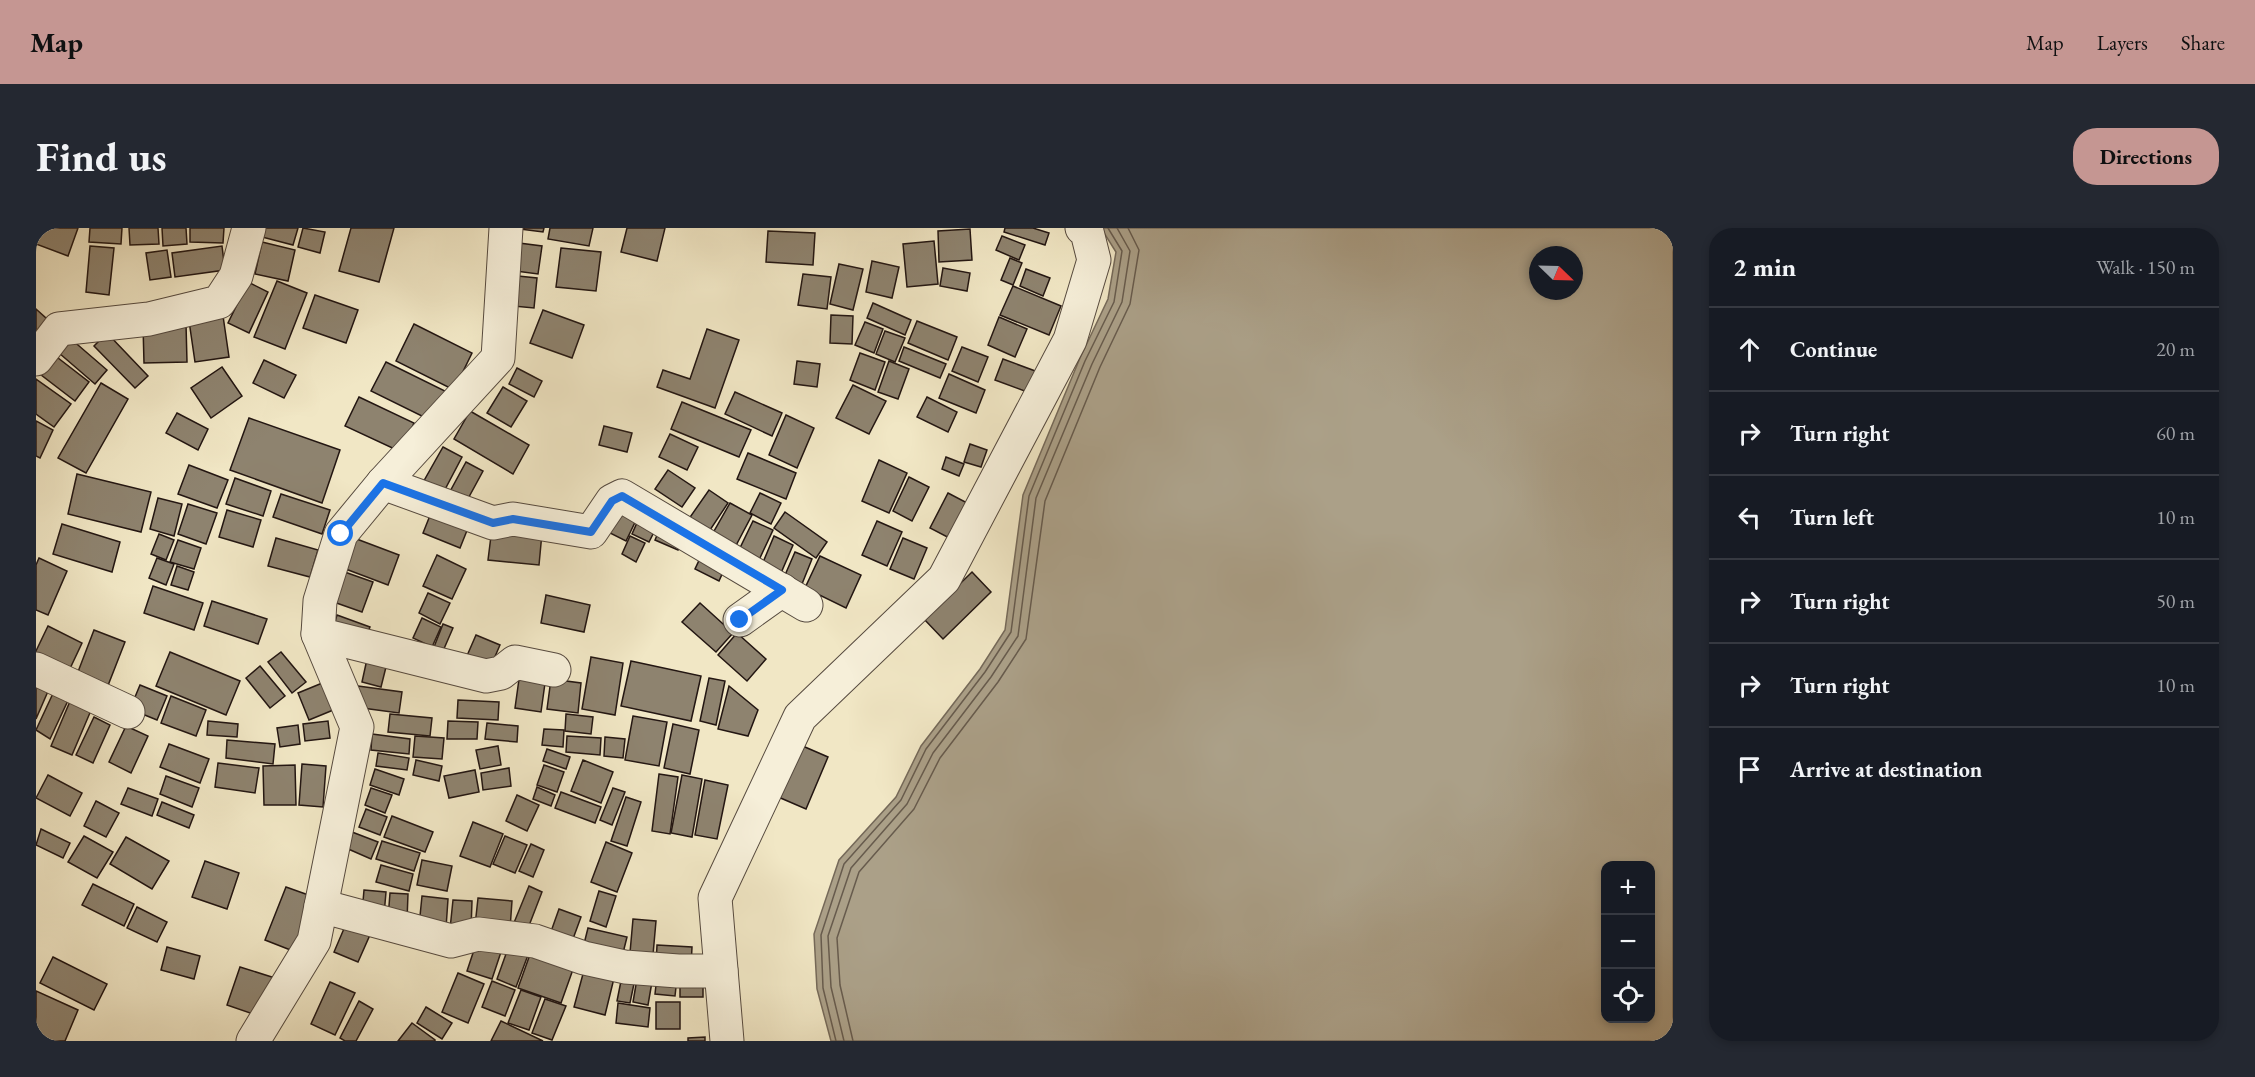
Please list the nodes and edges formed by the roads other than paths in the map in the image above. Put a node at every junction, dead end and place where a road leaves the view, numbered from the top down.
1 (249, 228) edge
2 (506, 228) edge
3 (1082, 228) edge
4 (36, 359) edge
5 (383, 483) junction
6 (740, 620) dead end
7 (318, 634) junction
8 (36, 669) edge
9 (554, 670) dead end
10 (128, 712) dead end
11 (321, 906) junction
12 (721, 971) junction
13 (253, 1041) edge
14 (728, 1041) edge

1 - 4 street
2 - 5 street
3 - 12 street
5 - 6 street
5 - 7 street
7 - 9 street
7 - 11 street
8 - 10 street
11 - 12 street
11 - 13 street
12 - 14 street

